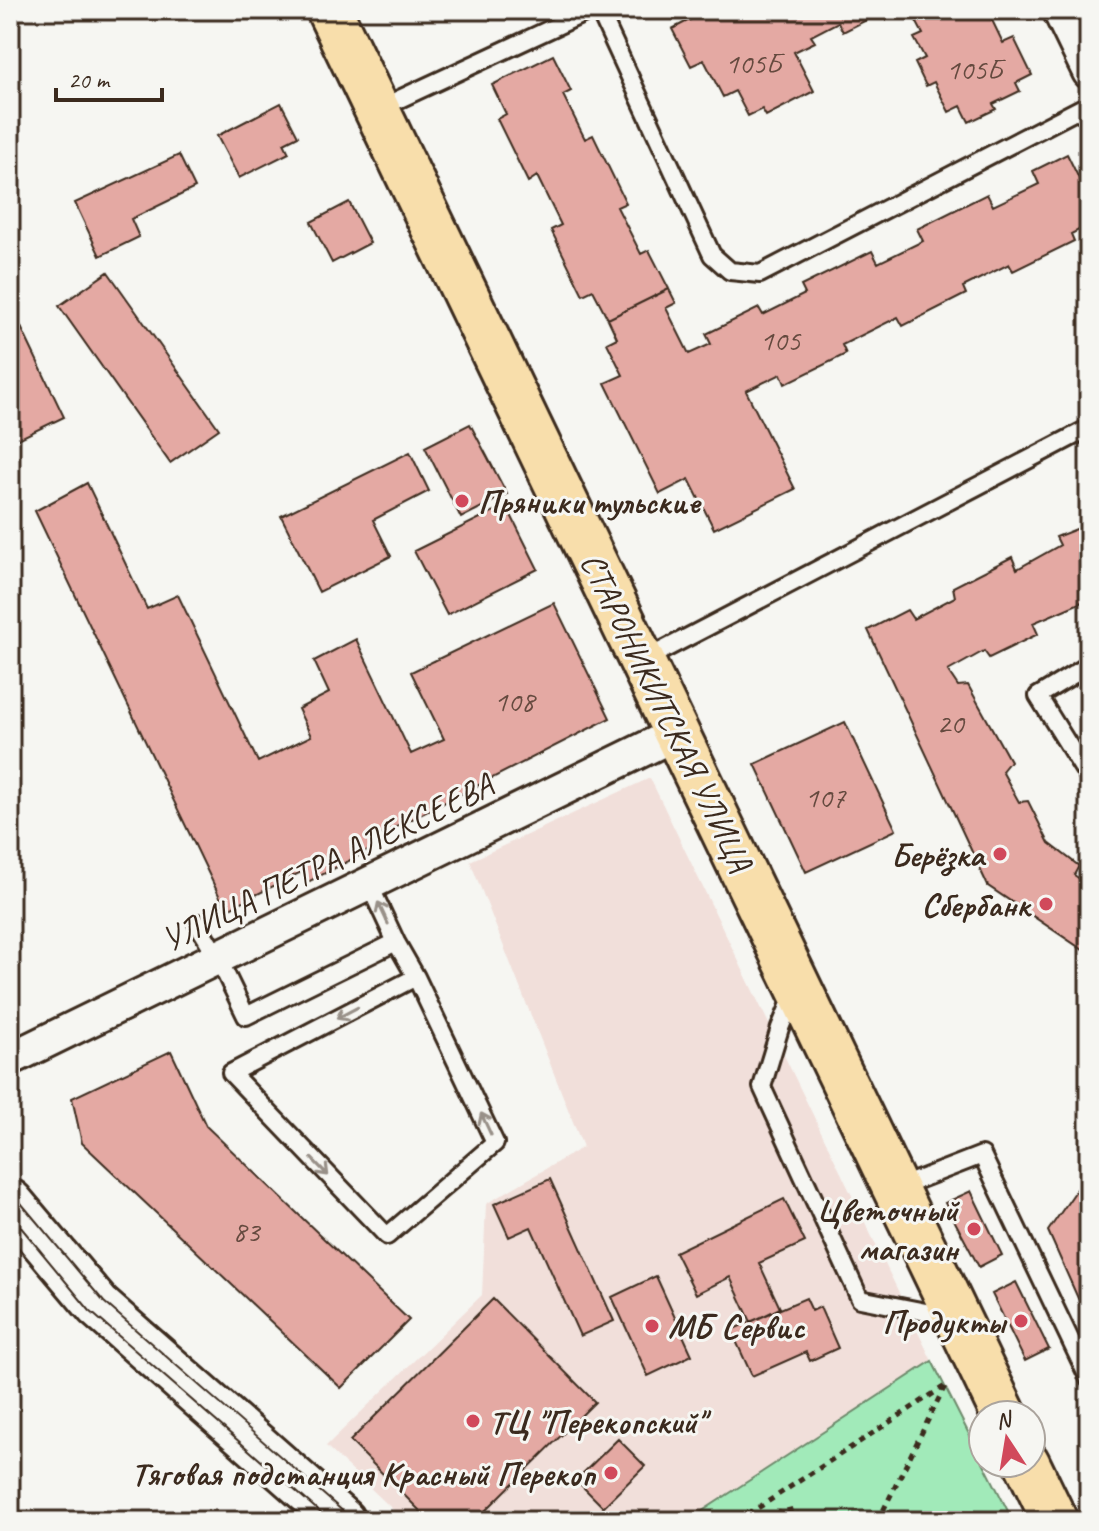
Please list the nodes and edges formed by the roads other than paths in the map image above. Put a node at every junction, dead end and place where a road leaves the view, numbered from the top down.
1 (329, 10) edge
2 (591, 10) edge
3 (599, 10) edge
4 (1059, 10) edge
5 (1089, 72) edge
6 (1089, 104) edge
7 (377, 109) junction
8 (1089, 428) edge
9 (642, 661) junction
10 (1089, 665) edge
11 (677, 733) junction
12 (1089, 778) edge
13 (369, 884) junction
14 (197, 923) dead end
15 (396, 942) junction
16 (218, 958) junction
17 (416, 977) junction
18 (798, 985) junction
19 (10, 1059) edge
20 (895, 1188) junction
21 (10, 1202) edge
22 (957, 1318) junction
23 (1089, 1379) edge
24 (996, 1399) edge
25 (1035, 1479) edge
26 (342, 1521) edge
27 (1055, 1521) edge

1 - 7 main road, СТАРОНИКИТСКАЯ УЛИЦА
2 - 7 lane
3 - 6 lane
4 - 5 street
7 - 9 main road, СТАРОНИКИТСКАЯ УЛИЦА
8 - 9 lane
9 - 11 main road, СТАРОНИКИТСКАЯ УЛИЦА
10 - 12 lane
11 - 13 street, УЛИЦА ПЕТРА АЛЕКСЕЕВА
11 - 18 main road, СТАРОНИКИТСКАЯ УЛИЦА
15 -> 13 lane
13 - 16 street, УЛИЦА ПЕТРА АЛЕКСЕЕВА
14 - 16 lane
15 - 16 lane
15 - 17 lane
16 - 19 street, УЛИЦА ПЕТРА АЛЕКСЕЕВА
17 -> 17 lane
18 - 20 main road, СТАРОНИКИТСКАЯ УЛИЦА
18 - 22 lane
20 - 22 main road, СТАРОНИКИТСКАЯ УЛИЦА
20 - 23 lane
21 - 26 main road
22 - 24 main road, СТАРОНИКИТСКАЯ УЛИЦА
25 - 27 main road

